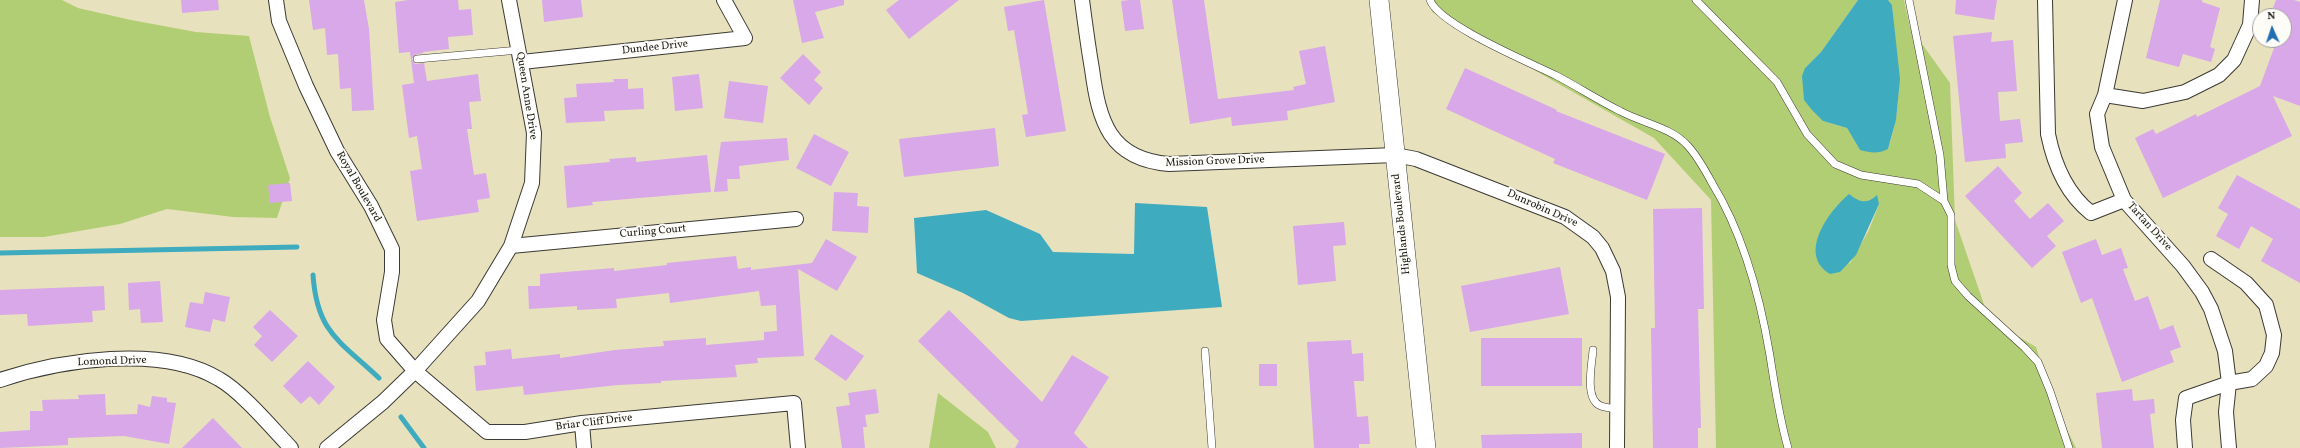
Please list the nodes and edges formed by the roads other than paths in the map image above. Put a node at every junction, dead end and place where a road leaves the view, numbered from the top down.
1 (276, 0) edge
2 (510, 0) edge
3 (724, 0) edge
4 (1082, 0) edge
5 (1379, 0) edge
6 (1430, 0) edge
7 (1696, 0) edge
8 (1909, 0) edge
9 (2045, 0) edge
10 (2125, 0) edge
11 (2252, 0) edge
12 (521, 56) junction
13 (417, 59) dead end
14 (2105, 95) junction
15 (1395, 155) junction
16 (2124, 200) junction
17 (1944, 201) junction
18 (796, 219) dead end
19 (511, 246) junction
20 (2211, 259) dead end
21 (1593, 350) dead end
22 (1205, 351) dead end
23 (415, 371) junction
24 (0, 380) edge
25 (2229, 383) junction
26 (1617, 408) junction
27 (582, 423) junction
28 (291, 448) edge
29 (327, 448) edge
30 (584, 448) edge
31 (798, 448) edge
32 (1212, 448) edge
33 (1426, 448) edge
34 (1617, 448) edge
35 (1788, 448) edge
36 (2069, 448) edge
37 (2185, 448) edge
38 (2229, 448) edge

1 - 23 street, Royal Boulevard
2 - 12 street, Queen Anne Drive
3 - 12 street, Dundee Drive
4 - 15 street, Mission Grove Drive
5 - 15 street, Highlands Boulevard
6 - 35 lane
7 - 17 lane
8 - 17 lane
9 - 16 street
10 - 14 street, Tartan Drive
11 - 14 street
12 - 13 lane
12 - 19 street, Queen Anne Drive
14 - 16 street, Tartan Drive
15 - 26 street, Dunrobin Drive
15 - 33 street, Highlands Boulevard
16 - 25 street, Tartan Drive
17 - 36 lane
18 - 19 street, Curling Court
19 - 23 street, Queen Anne Drive
20 - 25 street
21 - 26 lane
22 - 32 lane
23 - 27 street, Briar Cliff Drive
23 - 29 street, Queen Anne Drive
24 - 28 street, Lomond Drive
25 - 37 street
25 - 38 street, Tartan Drive
26 - 34 street, Dunrobin Drive
27 - 30 street
27 - 31 street, Briar Cliff Drive

